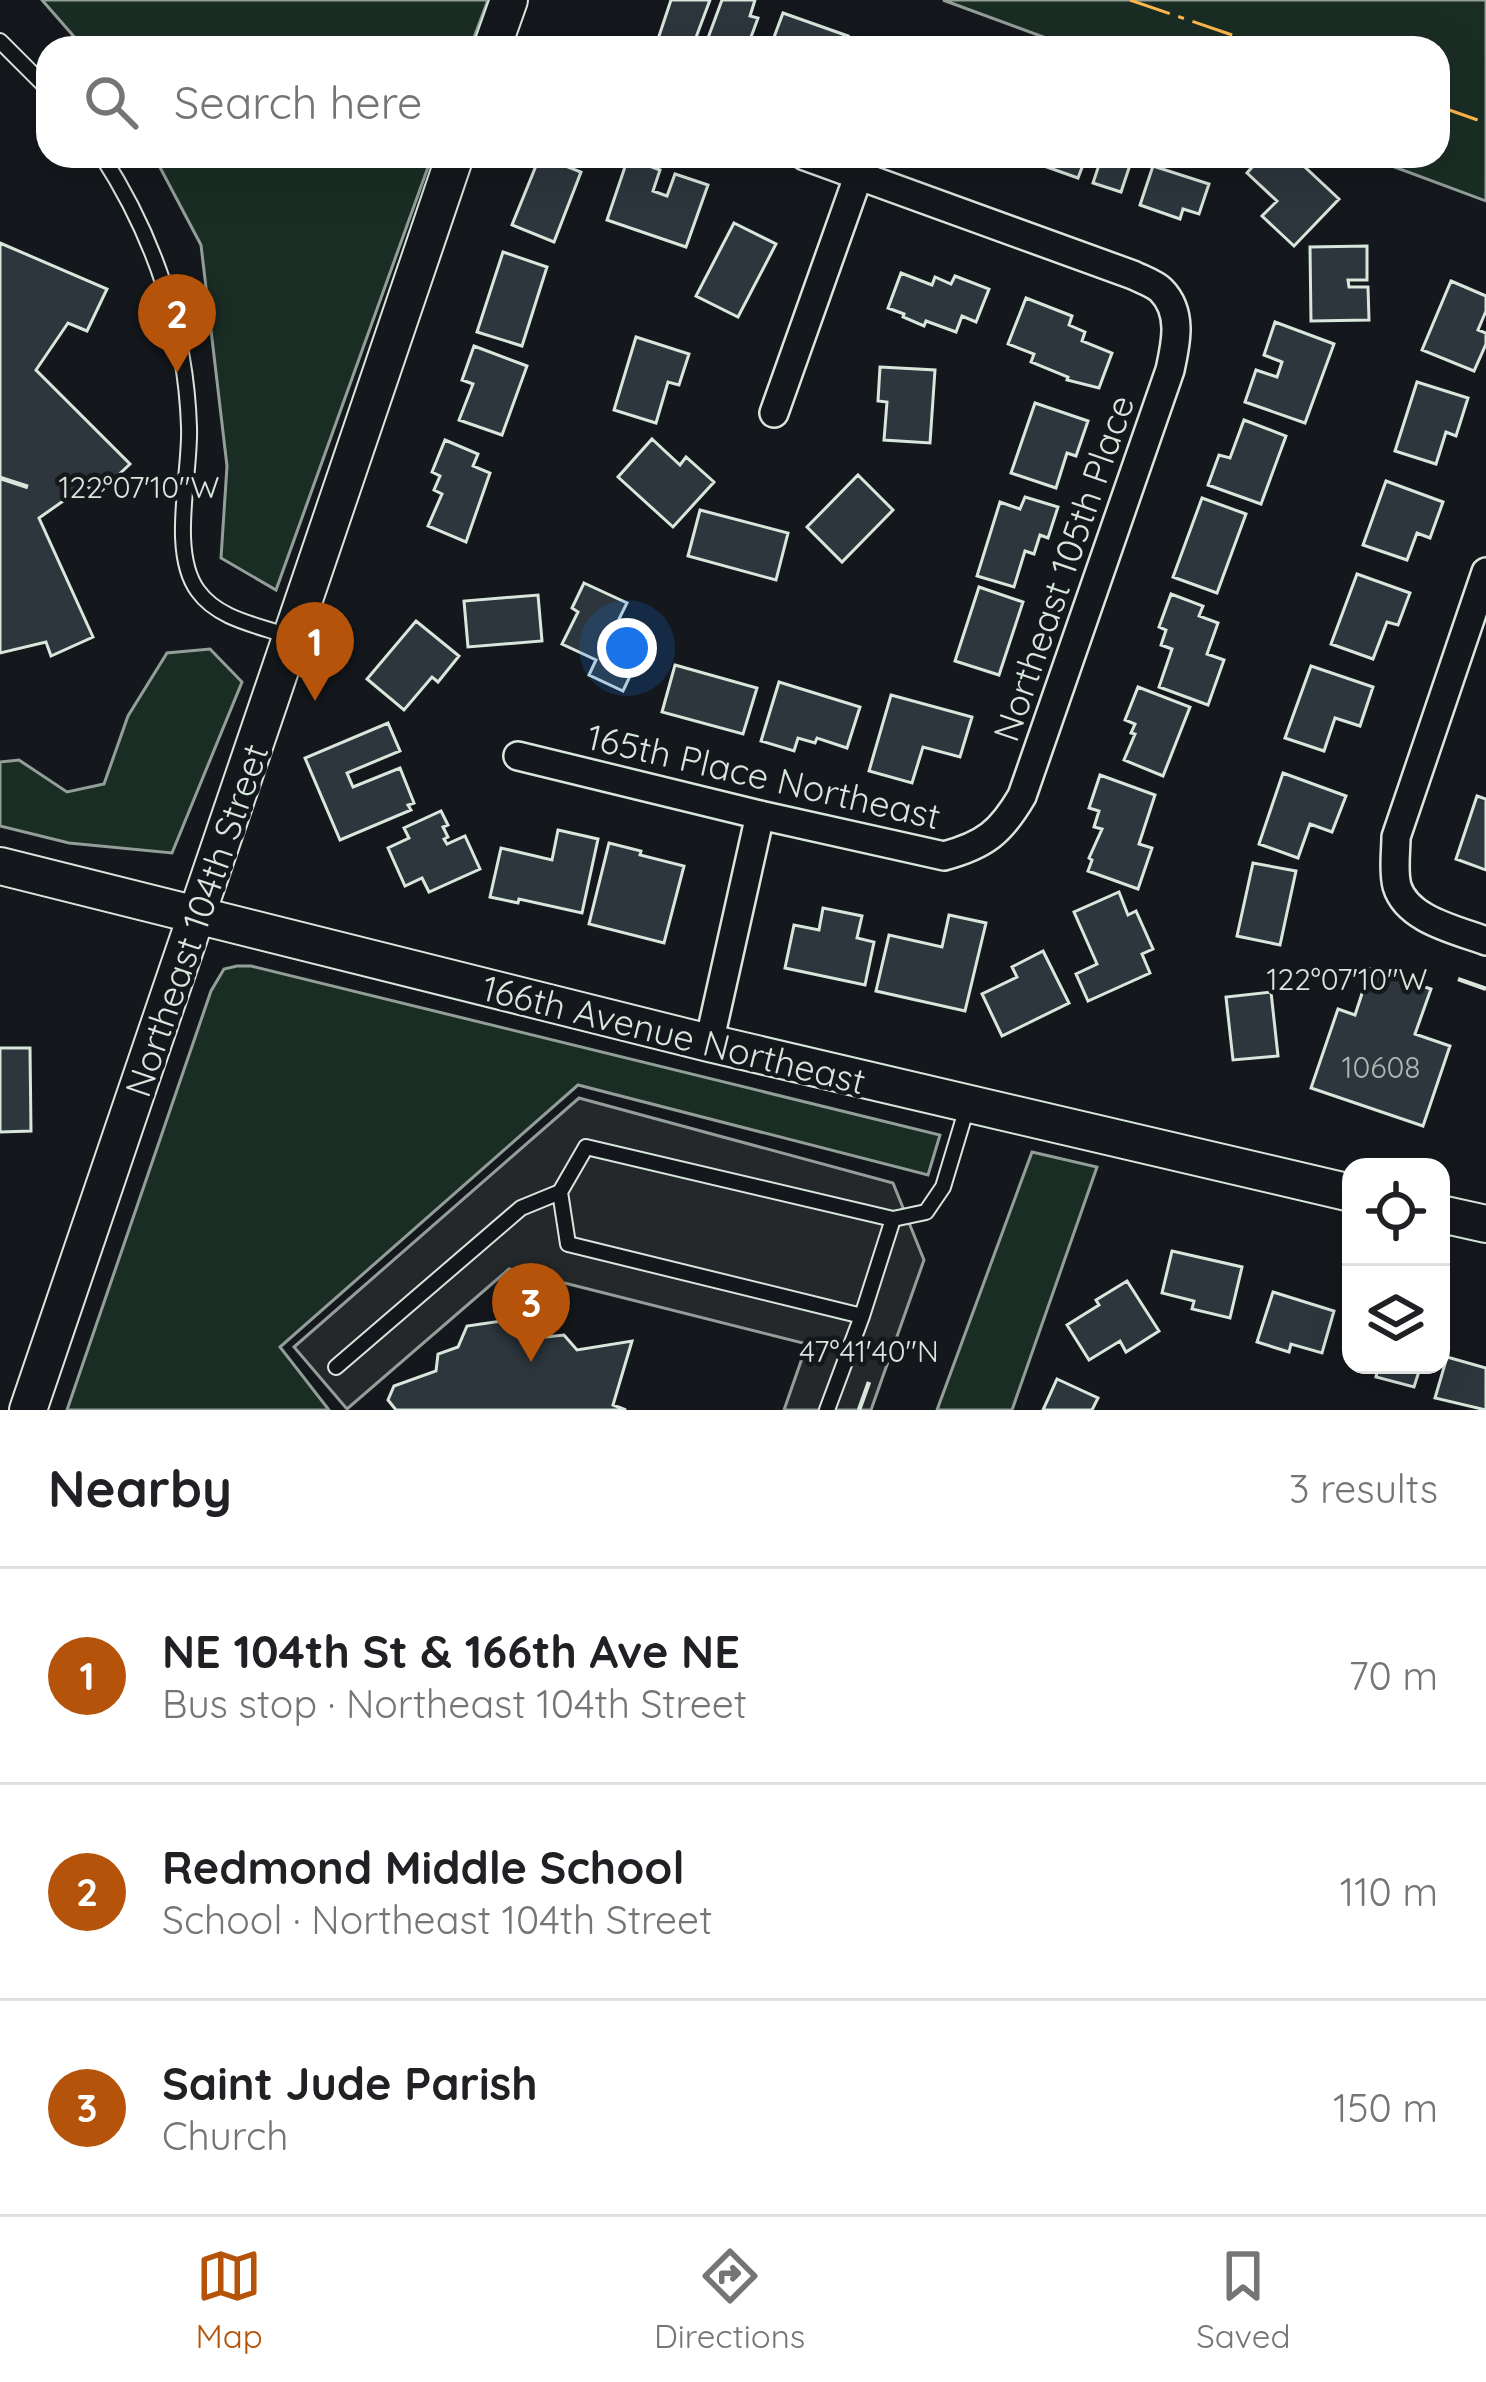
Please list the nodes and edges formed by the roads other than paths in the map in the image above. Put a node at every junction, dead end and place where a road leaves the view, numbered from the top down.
1 (509, 0) edge
2 (496, 36) edge
3 (0, 41) edge
4 (36, 76) edge
5 (109, 168) edge
6 (451, 168) edge
7 (841, 168) edge
8 (859, 174) junction
9 (774, 413) dead end
10 (1486, 572) edge
11 (292, 638) junction
12 (518, 756) dead end
13 (760, 815) junction
14 (991, 837) joint
15 (0, 866) edge
16 (198, 917) junction
17 (1486, 941) edge
18 (709, 1043) junction
19 (968, 1104) junction
20 (1342, 1191) edge
21 (560, 1192) junction
22 (1450, 1216) edge
23 (893, 1220) junction
24 (1486, 1224) edge
25 (862, 1316) junction
26 (336, 1367) dead end
27 (28, 1410) edge
28 (827, 1410) edge

1 - 2 street
3 - 4 lane
5 - 11 lane
6 - 11 street, Northeast 104th Street
7 - 8 street
8 - 9 street
8 - 14 street, Northeast 105th Place
10 - 17 street
11 - 16 street, Northeast 104th Street
12 - 13 street, 165th Place Northeast
13 - 14 street, 165th Place Northeast
13 - 18 street
15 - 16 street, 166th Avenue Northeast
16 - 18 street, 166th Avenue Northeast
16 - 27 street, Northeast 104th Street
18 - 19 street, 166th Avenue Northeast
19 - 20 street, 166th Avenue Northeast
19 - 23 lane
21 - 23 lane
21 - 25 lane
21 - 26 lane
22 - 24 street
23 - 25 lane
25 - 28 lane

